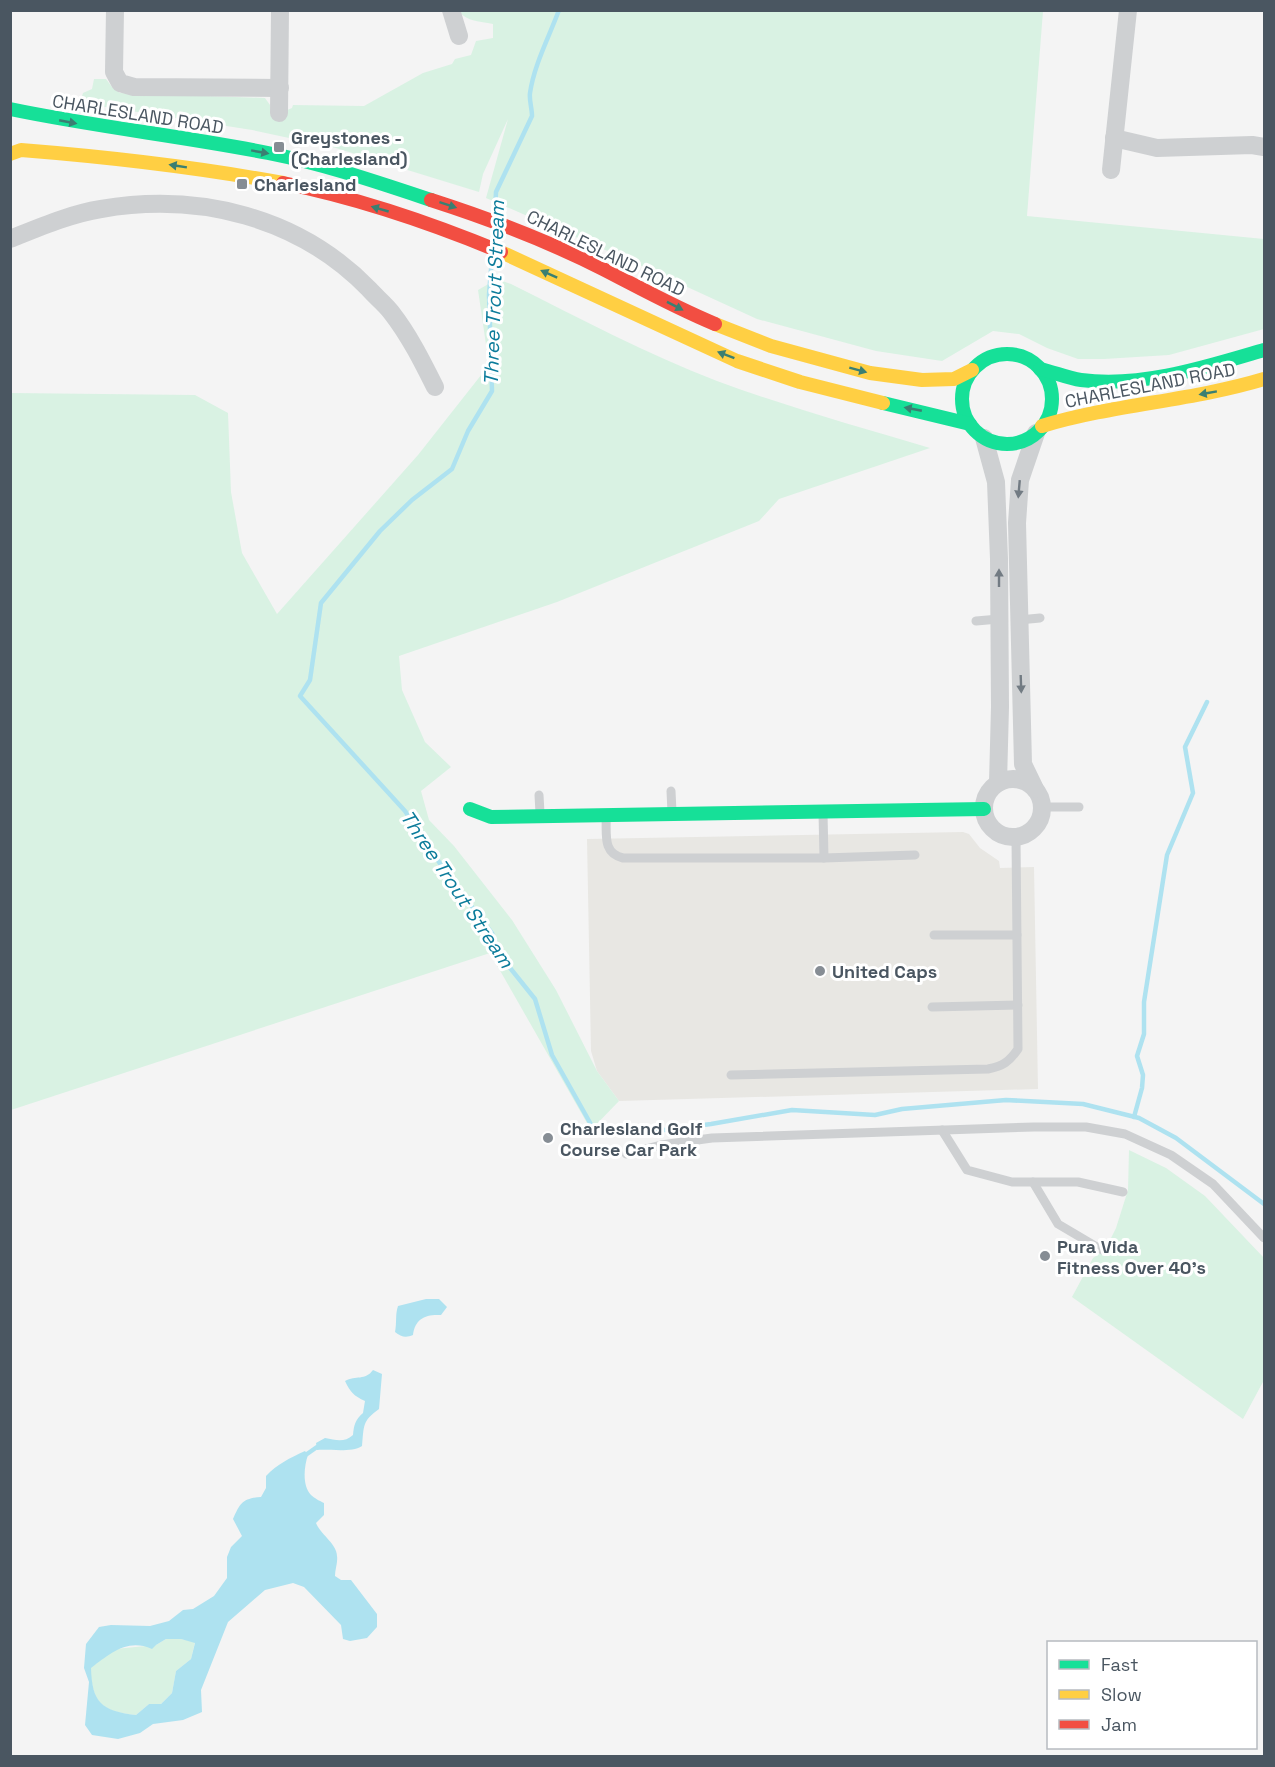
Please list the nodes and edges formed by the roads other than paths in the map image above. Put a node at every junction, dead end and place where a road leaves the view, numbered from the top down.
1 (115, 10) edge
2 (280, 10) edge
3 (452, 10) edge
4 (1128, 10) edge
5 (459, 36) dead end
6 (280, 88) junction
7 (10, 109) edge
8 (279, 112) dead end
9 (1114, 138) junction
10 (1264, 147) edge
11 (10, 154) edge
12 (1111, 170) dead end
13 (10, 239) edge
14 (1264, 351) edge
15 (1040, 369) junction
16 (972, 370) junction
17 (1264, 379) edge
18 (435, 387) dead end
19 (970, 424) junction
20 (1039, 430) junction
21 (984, 438) junction
22 (1040, 618) dead end
23 (999, 619) junction
24 (1019, 620) junction
25 (976, 621) dead end
26 (998, 783) junction
27 (1035, 789) junction
28 (671, 791) dead end
29 (539, 795) dead end
30 (1043, 807) junction
31 (1079, 807) dead end
32 (470, 809) dead end
33 (984, 809) junction
34 (823, 813) junction
35 (672, 815) junction
36 (540, 816) junction
37 (606, 816) junction
38 (1016, 838) junction
39 (915, 855) dead end
40 (824, 858) junction
41 (933, 935) dead end
42 (1017, 935) junction
43 (1018, 1005) junction
44 (932, 1007) dead end
45 (731, 1075) dead end
46 (942, 1130) junction
47 (626, 1154) dead end
48 (1033, 1182) junction
49 (1123, 1192) dead end
50 (1264, 1238) edge
51 (1102, 1250) dead end

1 - 6 street
2 - 6 street
3 - 5 street
4 - 9 street
6 - 8 street
7 -> 16 main road, CHARLESLAND ROAD
9 - 10 street
9 - 12 street
19 -> 11 main road
13 - 18 street
14 - 15 main road, CHARLESLAND ROAD
15 - 16 main road
15 - 20 main road
16 - 19 main road
17 -> 20 main road, CHARLESLAND ROAD
19 - 21 main road
20 - 21 main road
20 -> 24 street
23 -> 21 street
22 - 24 lane
23 - 25 lane
23 - 26 street
24 -> 27 street
26 - 27 street
26 - 33 street
27 - 30 street
28 - 35 lane
29 - 36 lane
30 - 31 lane
30 - 38 street
32 - 36 main road
33 - 34 main road
33 - 38 street
34 - 35 main road
34 - 40 lane
35 - 37 main road
36 - 37 main road
37 - 40 lane
38 - 42 lane
39 - 40 lane
41 - 42 lane
42 - 43 lane
43 - 44 lane
43 - 45 lane
46 - 47 lane
46 - 48 lane
46 - 50 lane
48 - 49 lane
48 - 51 lane

